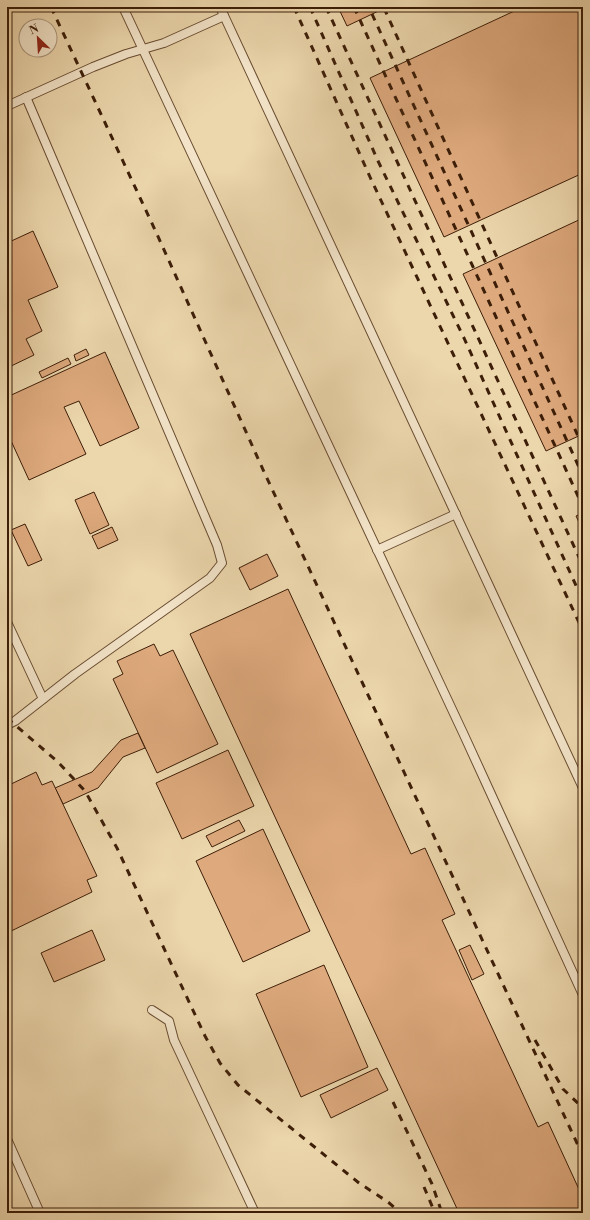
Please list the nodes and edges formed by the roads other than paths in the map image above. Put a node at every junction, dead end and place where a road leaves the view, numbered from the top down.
1 (123, 7) edge
2 (220, 7) edge
3 (224, 16) junction
4 (143, 49) junction
5 (26, 97) junction
6 (7, 106) edge
7 (456, 514) junction
8 (377, 550) junction
9 (7, 622) edge
10 (43, 699) junction
11 (7, 725) edge
12 (583, 788) edge
13 (583, 995) edge
14 (152, 1010) dead end
15 (7, 1139) edge
16 (40, 1213) edge
17 (254, 1213) edge

1 - 4 lane
2 - 3 lane
3 - 4 lane
3 - 7 lane
4 - 5 lane
4 - 8 lane
5 - 6 lane
5 - 10 lane
7 - 8 lane
7 - 12 lane
8 - 13 lane
9 - 10 lane
10 - 11 lane
14 - 17 lane
15 - 16 lane

